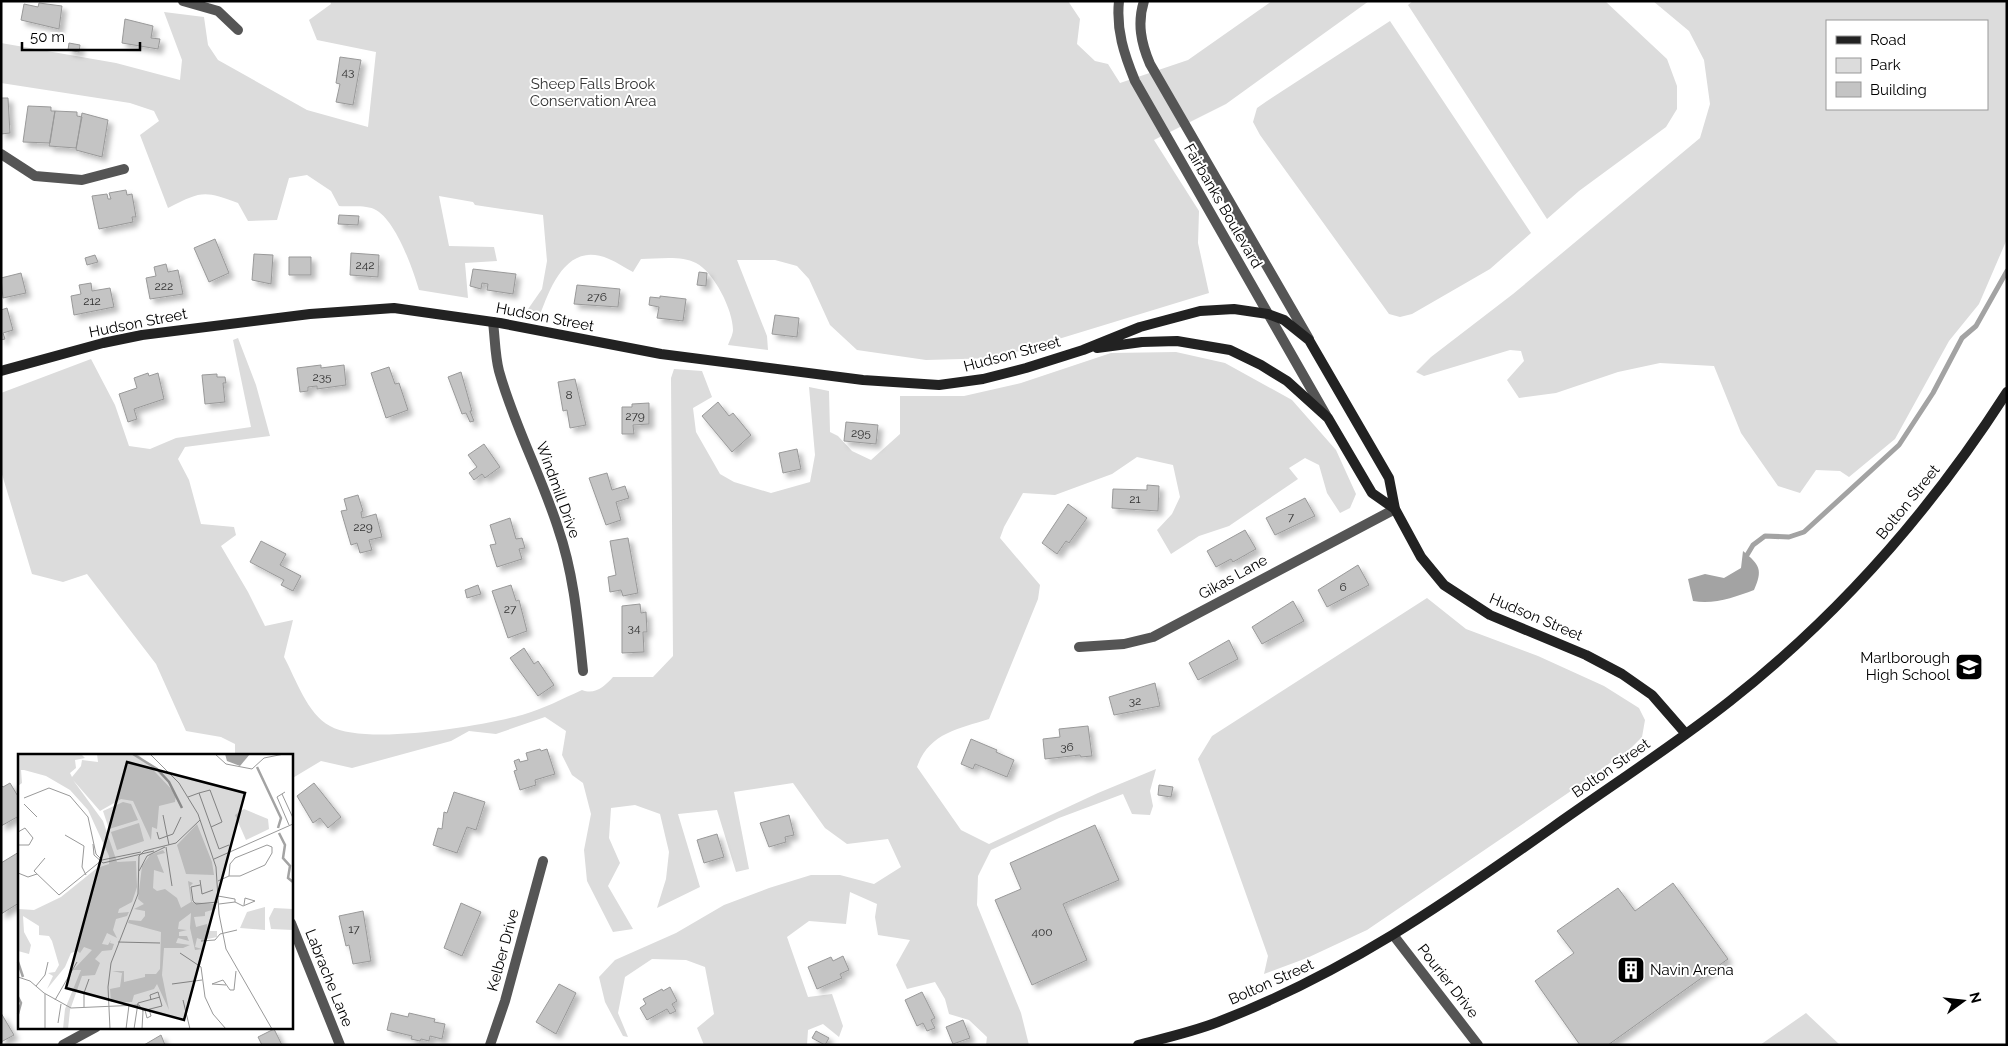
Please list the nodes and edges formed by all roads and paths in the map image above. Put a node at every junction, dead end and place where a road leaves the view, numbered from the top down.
1 (183, 1) edge
2 (1119, 1) edge
3 (1142, 5) edge
4 (238, 30) dead end
5 (1, 154) edge
6 (124, 169) dead end
7 (1268, 314) junction
8 (493, 322) junction
9 (1309, 340) junction
10 (1083, 350) junction
11 (1, 371) edge
12 (2007, 392) edge
13 (1328, 418) junction
14 (1395, 509) junction
15 (1079, 647) dead end
16 (583, 671) dead end
17 (1686, 734) junction
18 (543, 861) dead end
19 (292, 925) edge
20 (1394, 936) junction
21 (94, 1028) edge
22 (64, 1045) edge
23 (340, 1045) edge
24 (490, 1045) edge
25 (1138, 1045) edge
26 (1478, 1045) edge

1 - 4 street
2 - 7 street, Fairbanks Boulevard
3 - 9 street, Fairbanks Boulevard
5 - 6 street
7 - 9 street, Hudson Street
7 - 10 street, Hudson Street
7 - 13 street, Fairbanks Boulevard
8 - 10 street, Hudson Street
8 - 11 street, Hudson Street
8 - 16 street, Windmill Drive
9 - 14 street, Hudson Street
10 - 13 street, Hudson Street
12 - 17 street, Bolton Street
13 - 14 street, Hudson Street
14 - 15 street, Gikas Lane
14 - 17 street, Hudson Street
17 - 20 street, Bolton Street
18 - 24 street, Kelber Drive
19 - 23 street, Labrache Lane
20 - 25 street, Bolton Street
20 - 26 street, Pourier Drive
21 - 22 street

